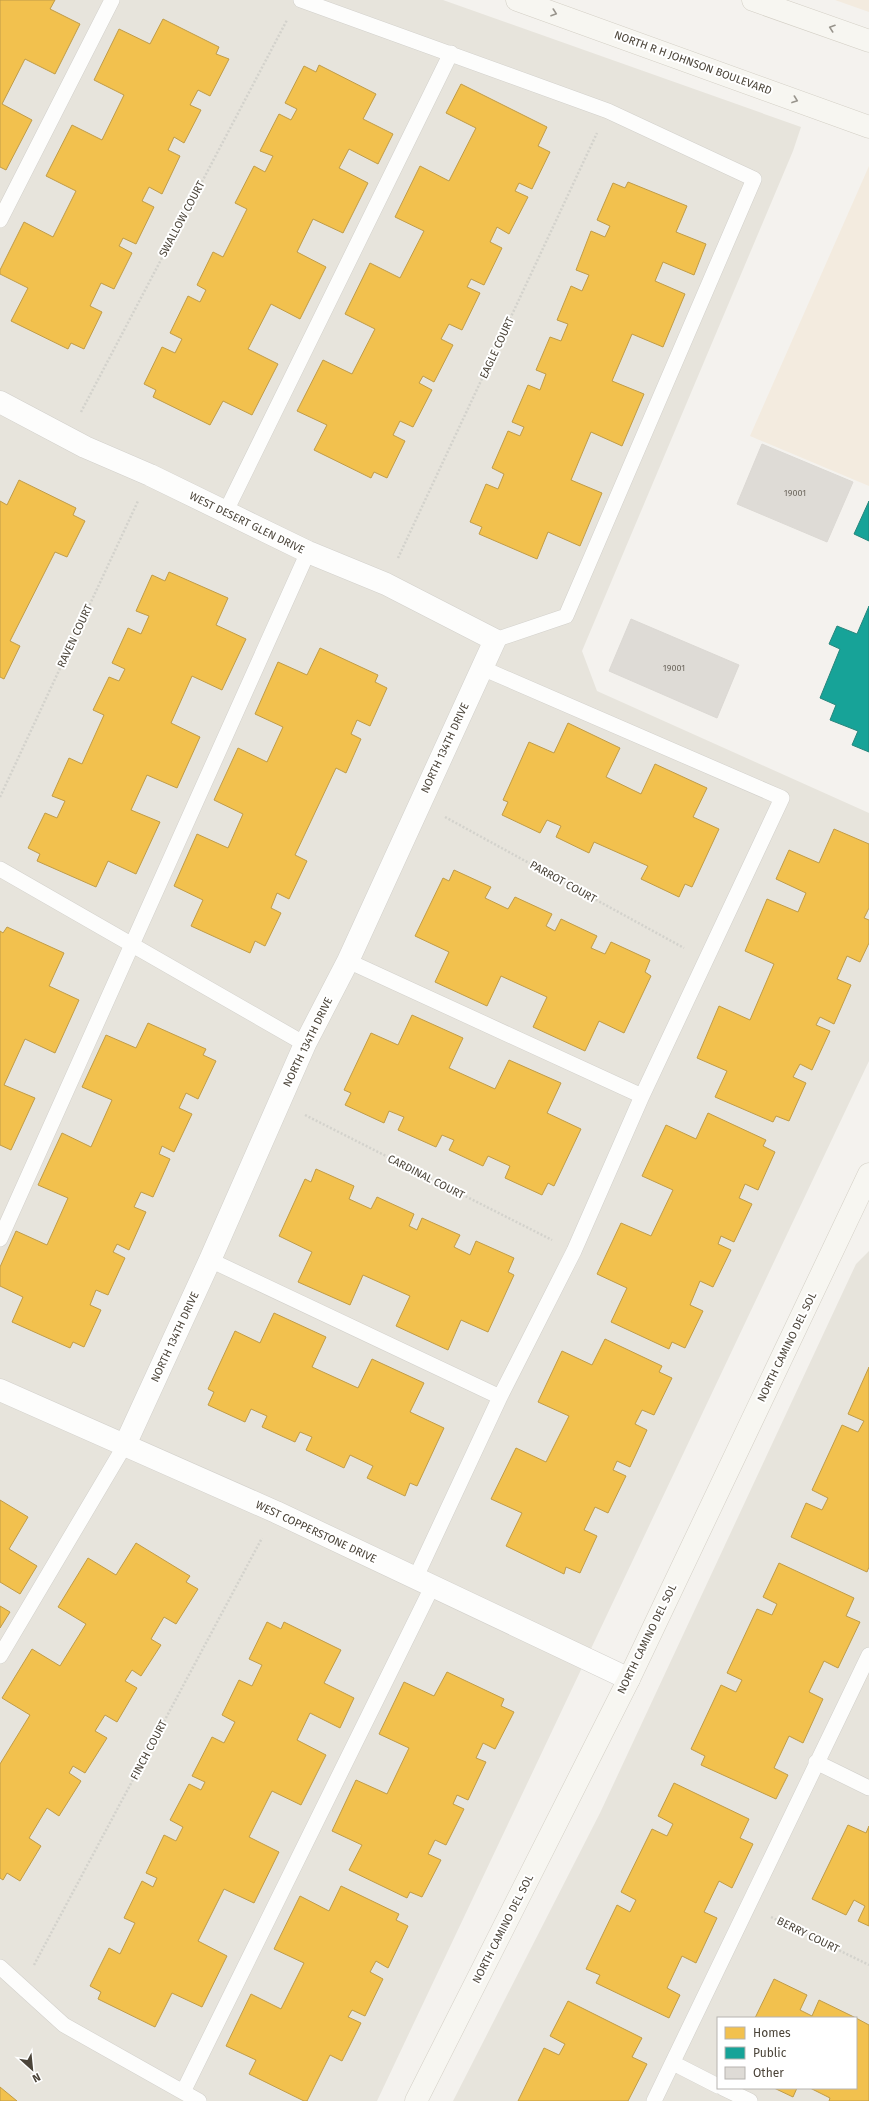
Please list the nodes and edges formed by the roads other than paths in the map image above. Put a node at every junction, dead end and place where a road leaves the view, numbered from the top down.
1 (112, 0) edge
2 (301, 0) edge
3 (518, 0) edge
4 (753, 0) edge
5 (869, 41) edge
6 (451, 53) junction
7 (869, 127) edge
8 (0, 220) edge
9 (0, 403) edge
10 (225, 513) junction
11 (308, 552) junction
12 (495, 640) junction
13 (482, 668) junction
14 (0, 869) edge
15 (132, 944) junction
16 (348, 961) junction
17 (305, 1044) junction
18 (642, 1096) junction
19 (869, 1174) edge
20 (864, 1198) edge
21 (0, 1239) edge
22 (210, 1260) junction
23 (0, 1390) edge
24 (500, 1397) junction
25 (125, 1445) junction
26 (423, 1583) junction
27 (869, 1655) edge
28 (0, 1656) edge
29 (629, 1679) junction
30 (816, 1762) junction
31 (869, 1788) edge
32 (0, 1967) edge
33 (673, 2064) junction
34 (717, 2086) edge
35 (725, 2089) edge
36 (183, 2092) junction
37 (199, 2101) edge
38 (416, 2101) edge
39 (654, 2101) edge
40 (750, 2101) edge

1 - 8 lane
2 - 6 lane
3 -> 7 street, NORTH R H JOHNSON BOULEVARD
5 -> 4 street
6 - 10 lane
6 - 12 lane
9 - 10 street, WEST DESERT GLEN DRIVE
10 - 11 street, WEST DESERT GLEN DRIVE
11 - 12 street, WEST DESERT GLEN DRIVE
11 - 15 lane
12 - 13 street, NORTH 134TH DRIVE
13 - 16 street, NORTH 134TH DRIVE
13 - 18 lane
14 - 15 lane
15 - 17 lane
15 - 21 lane
16 - 17 street, NORTH 134TH DRIVE
16 - 18 lane
17 - 22 street, NORTH 134TH DRIVE
18 - 24 lane
19 - 20 street, NORTH CAMINO DEL SOL
20 - 29 street, NORTH CAMINO DEL SOL
22 - 24 lane
22 - 25 street, NORTH 134TH DRIVE
23 - 25 street, WEST COPPERSTONE DRIVE
24 - 26 lane
25 - 26 street, WEST COPPERSTONE DRIVE
25 - 28 lane
26 - 29 street, WEST COPPERSTONE DRIVE
26 - 36 lane
27 - 30 lane
29 - 38 street, NORTH CAMINO DEL SOL
30 - 31 lane
30 - 33 lane
32 - 36 lane
33 - 34 lane
33 - 39 lane
35 - 40 lane
36 - 37 lane

